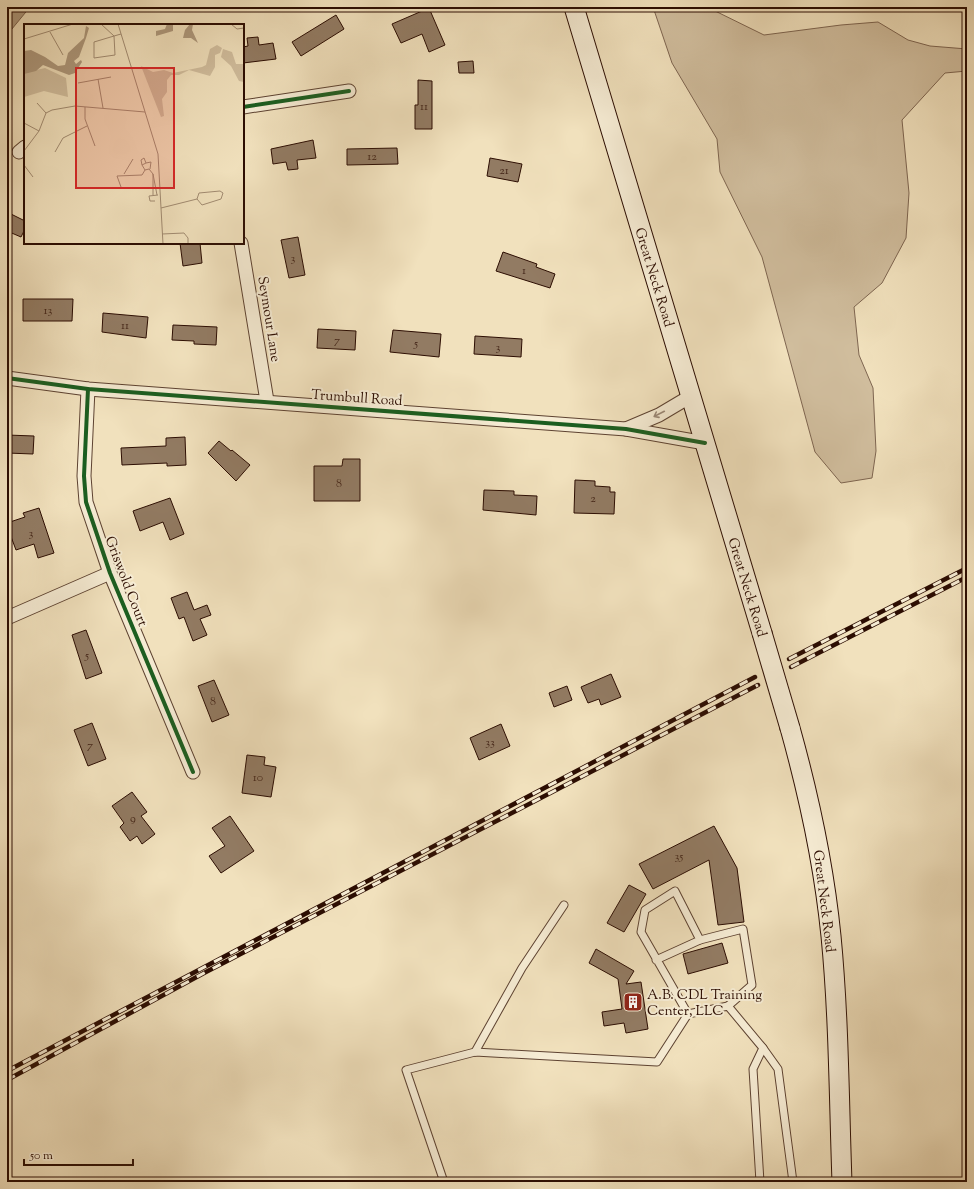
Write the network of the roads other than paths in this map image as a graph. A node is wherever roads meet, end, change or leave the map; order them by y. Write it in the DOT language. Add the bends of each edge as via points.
graph roads {
  1 [pos="574,7"];
  2 [pos="349,91"];
  3 [pos="244,107"];
  4 [pos="241,244"];
  5 [pos="7,378"];
  6 [pos="88,389"];
  7 [pos="691,396"];
  8 [pos="267,401"];
  9 [pos="626,429"];
  10 [pos="705,444"];
  11 [pos="110,573"];
  12 [pos="7,618"];
  13 [pos="193,772"];
  14 [pos="564,904"];
  15 [pos="700,940"];
  16 [pos="656,960"];
  17 [pos="728,1006"];
  18 [pos="688,1014"];
  19 [pos="763,1048"];
  20 [pos="475,1052"];
  21 [pos="444,1182"];
  22 [pos="760,1182"];
  23 [pos="793,1182"];
  24 [pos="842,1182"];
  1 -- 7 [label="main road, Great Neck Road"];
  2 -- 3 [label="street"];
  4 -- 8 [label="street, Seymour Lane"];
  5 -- 6 [label="street, Trumbull Road"];
  6 -- 8 [label="street, Trumbull Road"];
  6 -- 11 [label="street, Griswold Court" via="84,476 86,502"];
  7 -- 9 [label="street, Trumbull Road, one-way" via="659,415"];
  7 -- 10 [label="main road, Great Neck Road"];
  8 -- 9 [label="street, Trumbull Road"];
  9 -- 10 [label="street, Trumbull Road"];
  10 -- 24 [label="main road, Great Neck Road, bridge" via="802,770 820,854 831,936 835,995"];
  11 -- 12 [label="street"];
  11 -- 13 [label="street, Griswold Court"];
  14 -- 20 [label="lane" via="522,968"];
  15 -- 16 [label="lane"];
  15 -- 16 [label="lane" via="675,891 644,910 641,932"];
  15 -- 17 [label="lane" via="743,929 752,985"];
  16 -- 18 [label="lane"];
  17 -- 18 [label="lane"];
  17 -- 19 [label="lane"];
  18 -- 20 [label="lane" via="657,1062"];
  19 -- 22 [label="lane" via="753,1069"];
  19 -- 23 [label="lane" via="778,1068"];
  20 -- 21 [label="lane" via="406,1070"];
}
